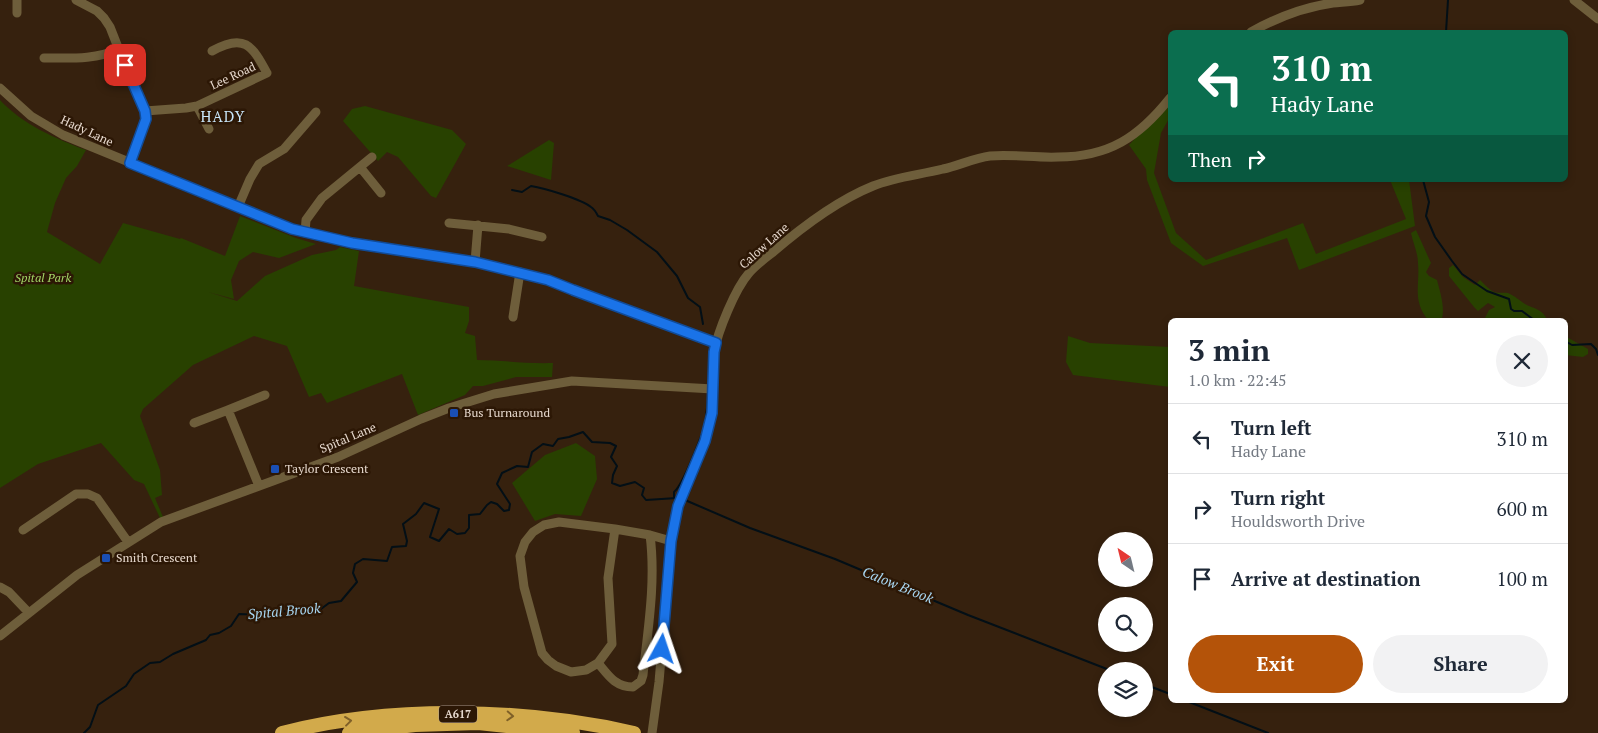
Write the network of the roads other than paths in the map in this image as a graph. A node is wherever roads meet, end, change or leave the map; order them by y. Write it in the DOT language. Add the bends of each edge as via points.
graph roads {
  1 [pos="18,0"];
  2 [pos="76,0"];
  3 [pos="1574,0"];
  4 [pos="1355,1"];
  5 [pos="1334,2"];
  6 [pos="17,13"];
  7 [pos="1598,19"];
  8 [pos="1255,30"];
  9 [pos="118,49"];
  10 [pos="212,52"];
  11 [pos="44,58"];
  12 [pos="0,88"];
  13 [pos="1168,100"];
  14 [pos="197,106"];
  15 [pos="145,111"];
  16 [pos="316,112"];
  17 [pos="209,129"];
  18 [pos="372,157"];
  19 [pos="130,163"];
  20 [pos="360,167"];
  21 [pos="381,194"];
  22 [pos="238,207"];
  23 [pos="449,223"];
  24 [pos="478,225"];
  25 [pos="305,233"];
  26 [pos="542,237"];
  27 [pos="475,262"];
  28 [pos="520,272"];
  29 [pos="513,317"];
  30 [pos="716,343"];
  31 [pos="713,389"];
  32 [pos="265,395"];
  33 [pos="228,410"];
  34 [pos="194,423"];
  35 [pos="259,486"];
  36 [pos="615,529"];
  37 [pos="23,530"];
  38 [pos="650,535"];
  39 [pos="671,541"];
  40 [pos="128,542"];
  41 [pos="0,587"];
  42 [pos="29,613"];
  43 [pos="0,636"];
  44 [pos="598,663"];
  45 [pos="652,730"];
  46 [pos="282,733"];
  47 [pos="349,733"];
  48 [pos="574,733"];
  49 [pos="634,733"];
  1 -- 6 [label="street"];
  2 -- 9 [label="street" via="98,11 110,27"];
  3 -- 7 [label="street"];
  4 -- 5 [label="street"];
  5 -- 8 [label="street" via="1281,17"];
  9 -- 11 [label="street" via="106,55"];
  9 -- 15 [label="street"];
  10 -- 14 [label="street, Lee Road" via="224,45 252,47 267,73"];
  12 -- 19 [label="street, Hady Lane" via="31,116 63,135"];
  13 -- 30 [label="street, Calow Lane" via="1142,130 1098,153 1056,157 988,156 893,180 855,195 806,226 749,273"];
  14 -- 15 [label="street, Lee Road"];
  14 -- 17 [label="street"];
  15 -- 19 [label="street" via="146,119"];
  16 -- 22 [label="street" via="284,149 259,164"];
  18 -- 20 [label="street"];
  19 -- 22 [label="street, Hady Lane"];
  20 -- 21 [label="street"];
  20 -- 25 [label="street" via="322,198 306,220"];
  22 -- 25 [label="street, Hady Lane"];
  23 -- 24 [label="street"];
  24 -- 26 [label="street"];
  24 -- 27 [label="street"];
  25 -- 27 [label="street, Hady Lane"];
  27 -- 28 [label="street, Hady Lane"];
  28 -- 29 [label="street"];
  28 -- 30 [label="street, Hady Lane"];
  30 -- 31 [label="street, Calow Lane"];
  31 -- 35 [label="street, Spital Lane" via="572,381 494,394 421,419 338,457"];
  31 -- 39 [label="street, Calow Lane" via="712,413 705,441 678,506"];
  32 -- 33 [label="street"];
  33 -- 34 [label="street"];
  33 -- 35 [label="street"];
  35 -- 40 [label="street, Spital Lane" via="165,521"];
  36 -- 38 [label="street"];
  36 -- 44 [label="street" via="608,578 612,644"];
  36 -- 44 [label="street" via="559,522 544,525 525,542 520,556 524,587 542,653 556,666 571,672 586,670"];
  37 -- 40 [label="street" via="76,494 88,494 97,498"];
  38 -- 39 [label="street"];
  38 -- 44 [label="street" via="653,560 641,681 633,687 620,686"];
  39 -- 45 [label="street, Calow Lane"];
  40 -- 42 [label="street, Spital Lane" via="76,574"];
  41 -- 42 [label="street"];
  42 -- 43 [label="street, Spital Lane"];
  46 -- 49 [label="highway, A617, one-way" via="365,719 437,714 537,717"];
  47 -- 48 [label="highway, A617" via="415,724 478,724"];
}
